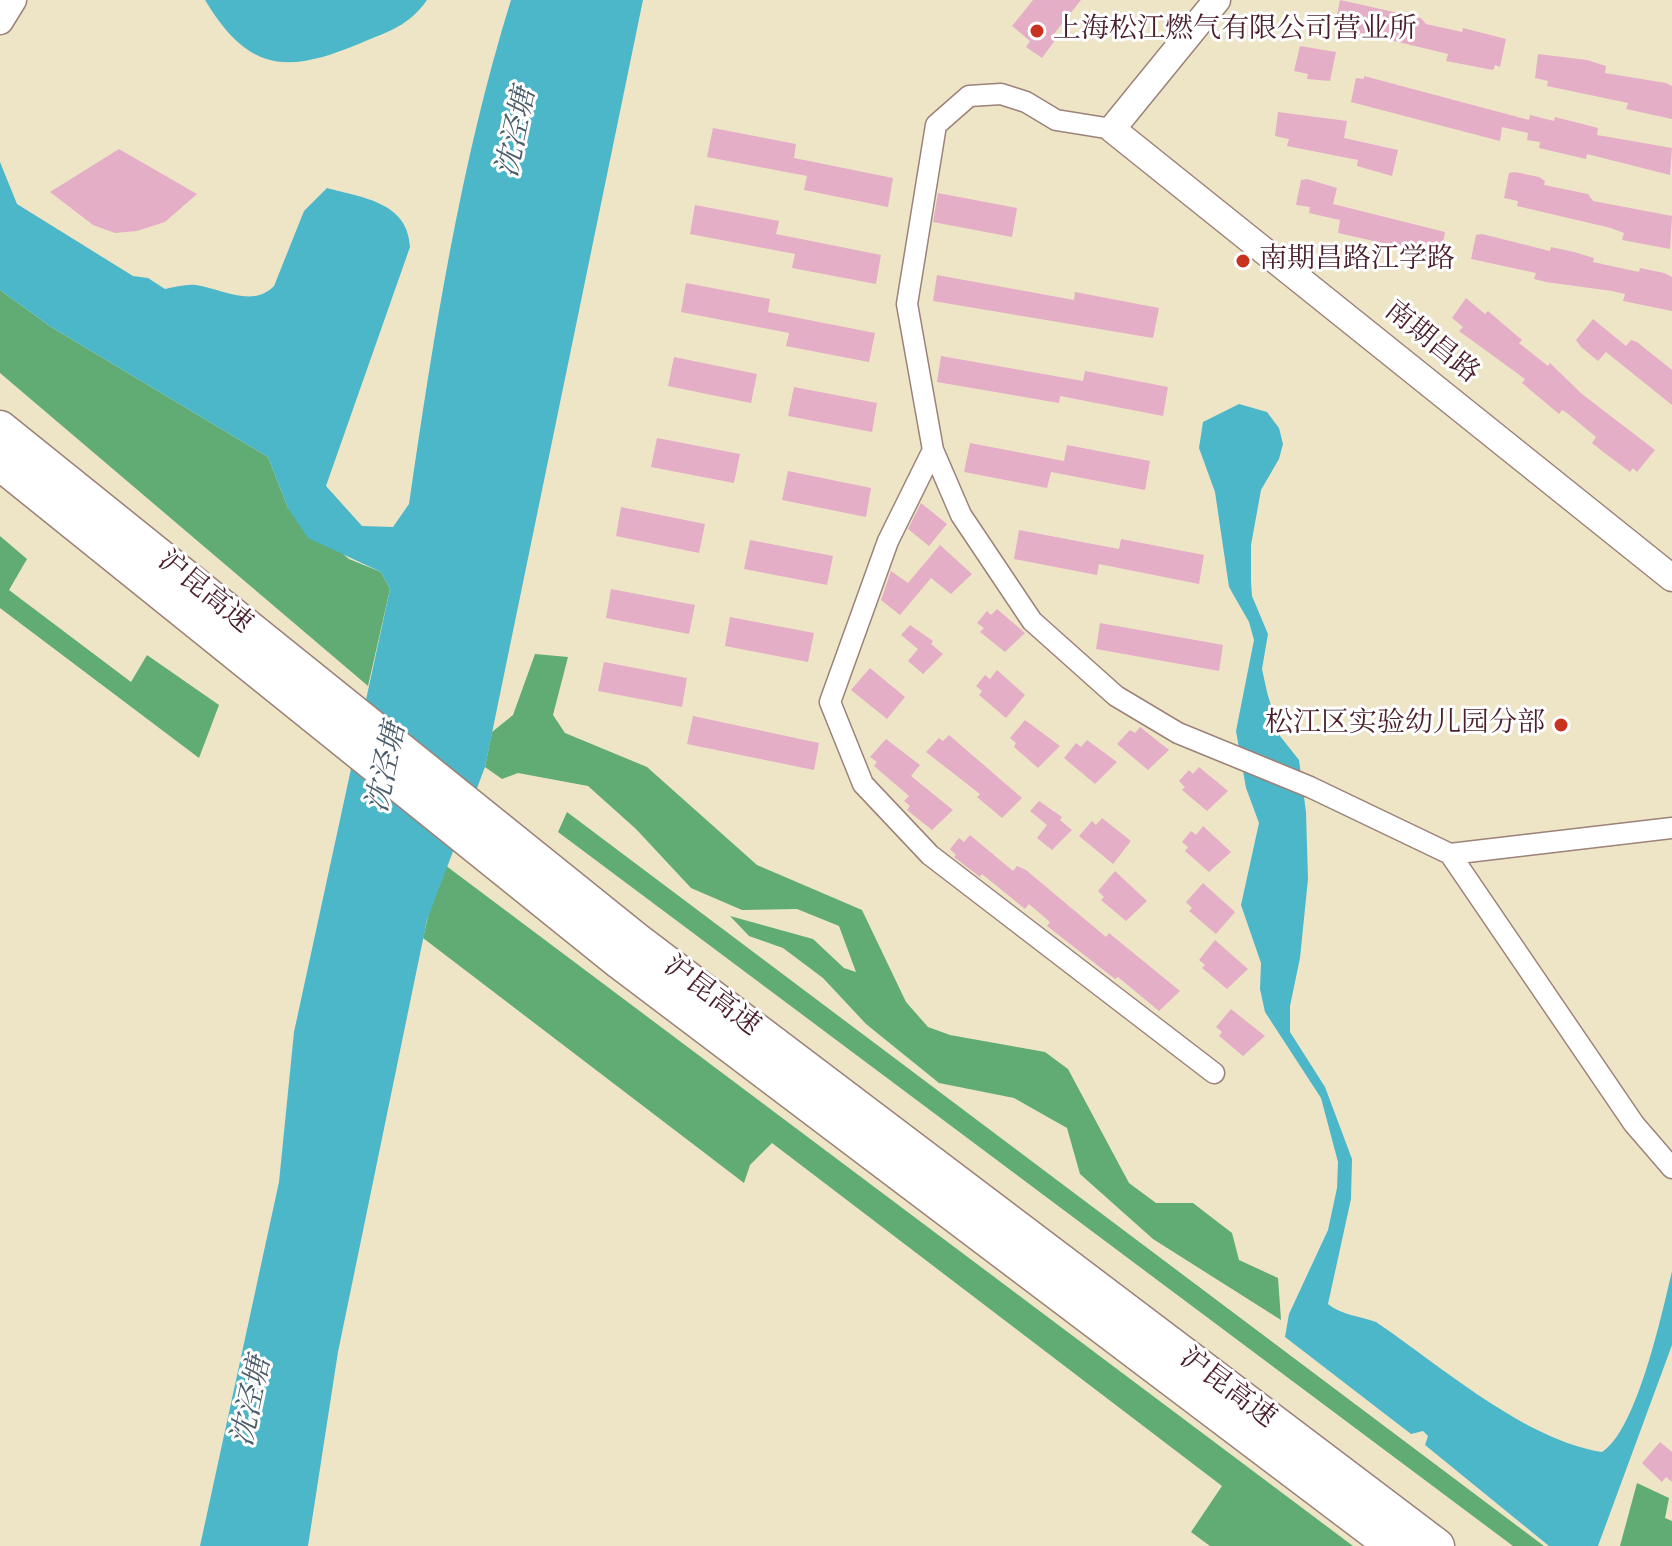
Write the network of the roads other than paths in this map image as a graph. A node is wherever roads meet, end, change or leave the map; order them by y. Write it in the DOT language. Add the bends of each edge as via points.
graph roads {
  1 [pos="13,0"];
  2 [pos="1217,0"];
  3 [pos="0,21"];
  4 [pos="1112,129"];
  5 [pos="0,428"];
  6 [pos="933,450"];
  7 [pos="0,463"];
  8 [pos="1672,578"];
  9 [pos="1672,828"];
  10 [pos="1450,854"];
  11 [pos="532,874"];
  12 [pos="1214,1073"];
  13 [pos="1672,1168"];
  14 [pos="1393,1546"];
  15 [pos="1437,1546"];
  1 -- 3 [label="main road"];
  2 -- 4 [label="main road"];
  4 -- 6 [label="street" via="1056,120 1001,94 969,96 936,125 907,304"];
  4 -- 8 [label="main road, 南期昌路"];
  5 -- 11 [label="highway, 沪昆高速"];
  6 -- 10 [label="street" via="961,515 1032,621 1116,696 1178,733 1310,787"];
  6 -- 12 [label="street" via="888,541 830,702 863,784 930,855"];
  7 -- 11 [label="highway, 沪昆高速"];
  9 -- 10 [label="street"];
  10 -- 13 [label="street" via="1634,1124"];
  11 -- 14 [label="highway, 沪昆高速" via="620,962"];
  11 -- 15 [label="highway, 沪昆高速" via="698,987"];
}
